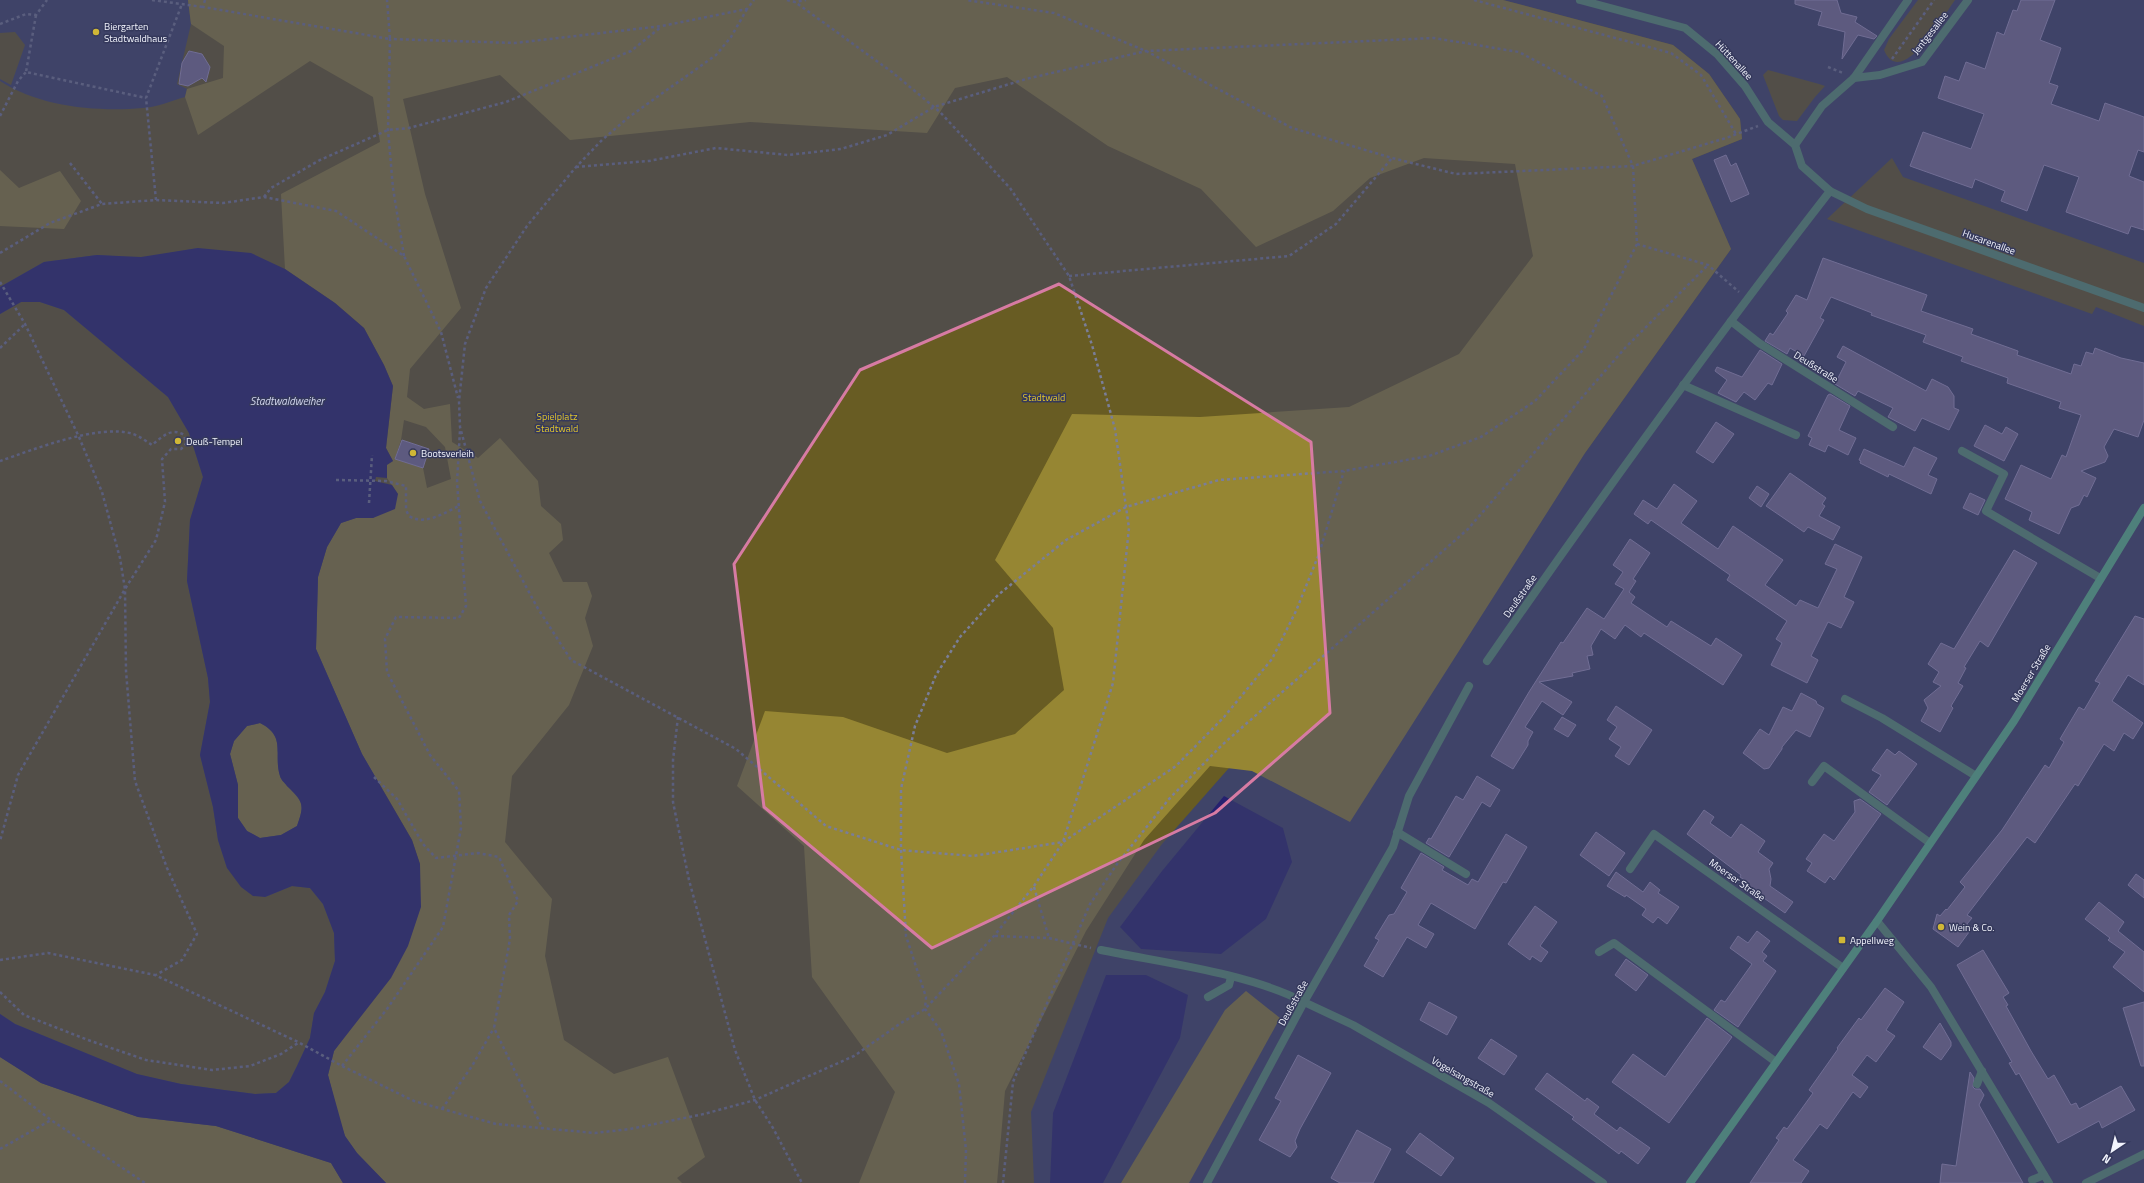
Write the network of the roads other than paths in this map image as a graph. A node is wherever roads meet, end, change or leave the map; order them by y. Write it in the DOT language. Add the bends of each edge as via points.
graph roads {
  1 [pos="1580,0"];
  2 [pos="1908,0"];
  3 [pos="1968,0"];
  4 [pos="1854,78"];
  5 [pos="1795,145"];
  6 [pos="1830,191"];
  7 [pos="2144,308"];
  8 [pos="1731,320"];
  9 [pos="1683,385"];
  10 [pos="1893,427"];
  11 [pos="1796,435"];
  12 [pos="1962,451"];
  13 [pos="2144,508"];
  14 [pos="2100,578"];
  15 [pos="1487,661"];
  16 [pos="1470,686"];
  17 [pos="1845,699"];
  18 [pos="1976,776"];
  19 [pos="1812,782"];
  20 [pos="1397,832"];
  21 [pos="1930,843"];
  22 [pos="1630,869"];
  23 [pos="1466,874"];
  24 [pos="1877,921"];
  25 [pos="1101,950"];
  26 [pos="1599,952"];
  27 [pos="1843,968"];
  28 [pos="1231,977"];
  29 [pos="1208,997"];
  30 [pos="1304,1002"];
  31 [pos="1776,1062"];
  32 [pos="1982,1071"];
  33 [pos="1977,1084"];
  34 [pos="2144,1154"];
  35 [pos="2044,1175"];
  36 [pos="2032,1180"];
  37 [pos="1207,1183"];
  38 [pos="1603,1183"];
  39 [pos="1690,1183"];
  40 [pos="2049,1183"];
  41 [pos="2086,1183"];
  1 -- 5 [label="street, Hüttenallee" via="1685,28 1691,32 1718,55 1745,86 1768,122"];
  2 -- 4 [label="street"];
  3 -- 4 [label="street, Jentgesallee" via="1922,62 1880,75"];
  4 -- 5 [label="street" via="1822,106"];
  5 -- 6 [label="street" via="1802,166"];
  6 -- 7 [label="street, Husarenallee" via="1867,210"];
  6 -- 8 [label="street, Deußstraße"];
  8 -- 9 [label="street, Deußstraße"];
  8 -- 10 [label="street, Deußstraße" via="1759,343"];
  9 -- 11 [label="street"];
  9 -- 15 [label="street, Deußstraße" via="1573,536"];
  12 -- 14 [label="street" via="2004,474 1986,511"];
  13 -- 14 [label="main road, Moerser Straße"];
  14 -- 18 [label="main road, Moerser Straße" via="2014,721"];
  16 -- 20 [label="street, Deußstraße" via="1409,796"];
  17 -- 18 [label="street" via="1882,718"];
  18 -- 21 [label="main road, Moerser Straße"];
  19 -- 21 [label="street" via="1824,766"];
  20 -- 23 [label="street"];
  20 -- 30 [label="street, Deußstraße" via="1392,847"];
  21 -- 24 [label="main road, Moerser Straße"];
  22 -- 27 [label="street, Moerser Straße" via="1654,834"];
  24 -- 27 [label="main road, Moerser Straße"];
  24 -- 32 [label="street" via="1931,987"];
  25 -- 28 [label="street, Vogelsangstraße"];
  26 -- 31 [label="street" via="1614,943"];
  27 -- 31 [label="main road, Moerser Straße"];
  28 -- 29 [label="street" via="1229,985"];
  28 -- 30 [label="street, Vogelsangstraße" via="1293,996"];
  30 -- 37 [label="street, Deußstraße"];
  30 -- 38 [label="street, Vogelsangstraße" via="1353,1025 1489,1103"];
  31 -- 39 [label="main road, Moerser Straße"];
  32 -- 33 [label="street"];
  32 -- 35 [label="street"];
  34 -- 41 [label="street"];
  35 -- 36 [label="street"];
  35 -- 40 [label="street"];
}
